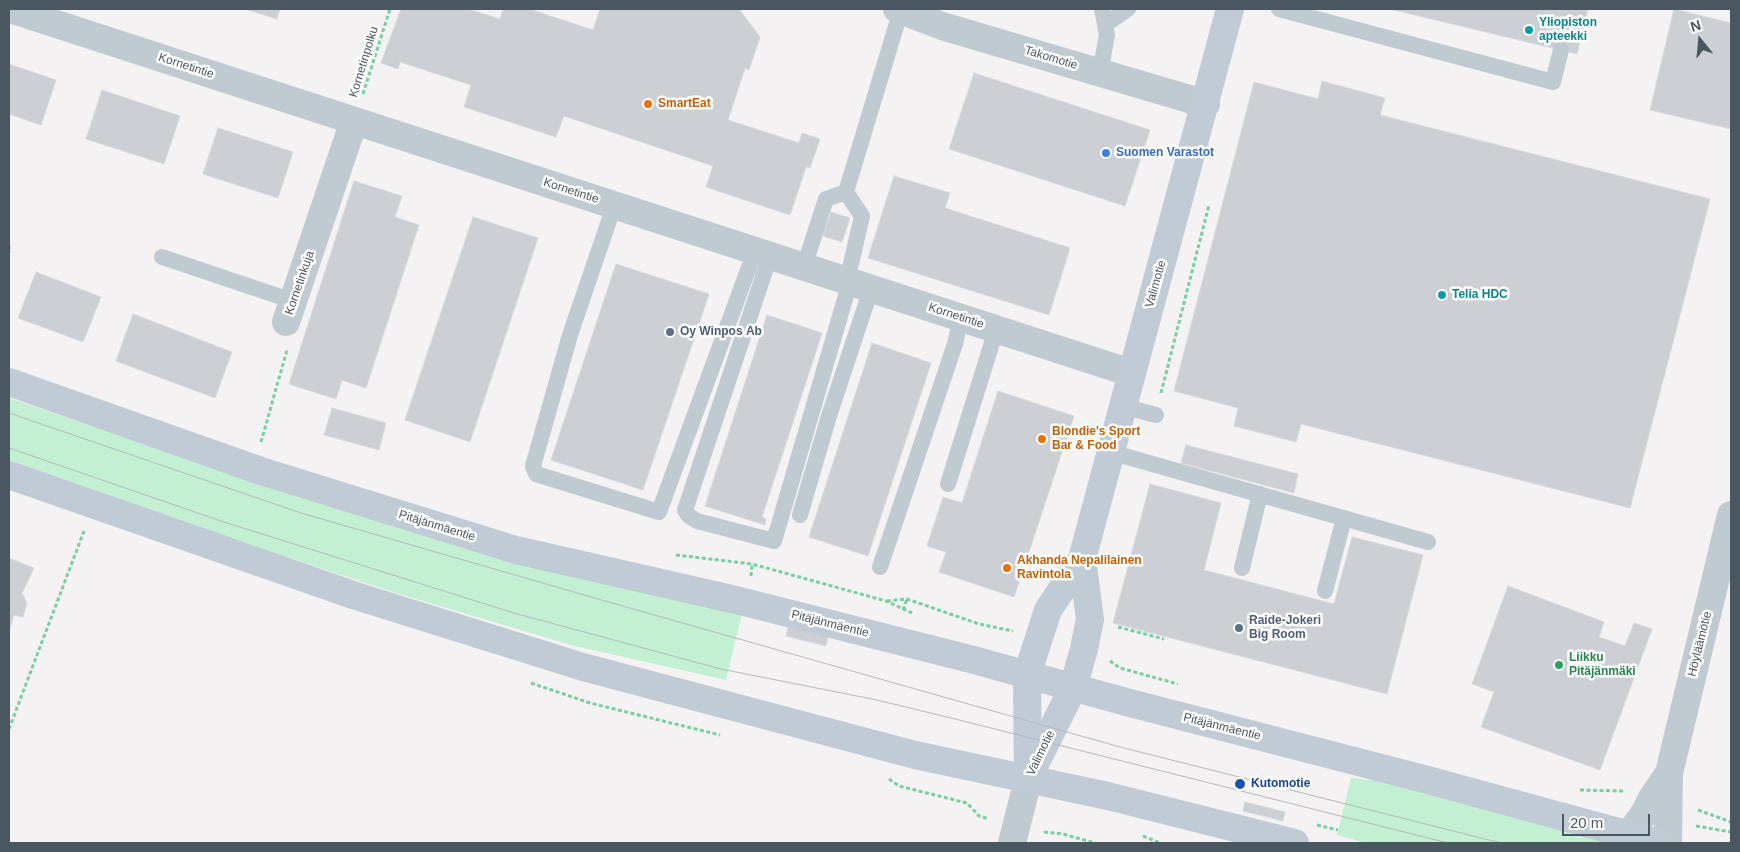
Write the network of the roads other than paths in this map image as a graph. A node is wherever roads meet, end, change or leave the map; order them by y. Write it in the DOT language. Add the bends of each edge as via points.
graph roads {
  1 [pos="10,9"];
  2 [pos="1128,9"];
  3 [pos="1230,9"];
  4 [pos="1279,9"];
  5 [pos="911,11"];
  6 [pos="1104,16"];
  7 [pos="1561,50"];
  8 [pos="1100,73"];
  9 [pos="1206,104"];
  10 [pos="354,120"];
  11 [pos="846,192"];
  12 [pos="614,206"];
  13 [pos="763,253"];
  14 [pos="162,257"];
  15 [pos="804,267"];
  16 [pos="856,284"];
  17 [pos="290,312"];
  18 [pos="961,318"];
  19 [pos="996,330"];
  20 [pos="1131,373"];
  21 [pos="9,382"];
  22 [pos="1122,406"];
  23 [pos="1156,415"];
  24 [pos="1110,452"];
  25 [pos="9,475"];
  26 [pos="948,484"];
  27 [pos="1260,494"];
  28 [pos="1731,515"];
  29 [pos="800,516"];
  30 [pos="1344,518"];
  31 [pos="1428,542"];
  32 [pos="1082,559"];
  33 [pos="880,567"];
  34 [pos="1242,568"];
  35 [pos="1325,591"];
  36 [pos="1027,675"];
  37 [pos="1073,688"];
  38 [pos="1669,773"];
  39 [pos="1028,780"];
  40 [pos="1628,835"];
  41 [pos="1012,843"];
  42 [pos="1295,843"];
  43 [pos="1658,843"];
  44 [pos="1668,843"];
  1 -- 10 [label="street, Kornetintie"];
  2 -- 6 [label="lane"];
  3 -- 9 [label="main road, Valimotie"];
  4 -- 7 [label="lane" via="1553,82"];
  5 -- 8 [label="street, Takomotie"];
  5 -- 11 [label="lane"];
  6 -- 8 [label="lane" via="1107,35"];
  8 -- 9 [label="street, Takomotie"];
  9 -- 20 [label="main road, Valimotie"];
  10 -- 12 [label="street, Kornetintie"];
  10 -- 17 [label="street, Kornetinkuja"];
  11 -- 15 [label="lane" via="826,199"];
  11 -- 16 [label="lane" via="862,216"];
  12 -- 13 [label="street, Kornetintie"];
  12 -- 13 [label="lane" via="570,336 533,466 536,474 659,512"];
  13 -- 15 [label="street, Kornetintie"];
  13 -- 16 [label="lane" via="685,510 697,522 774,540"];
  14 -- 17 [label="lane"];
  15 -- 16 [label="street, Kornetintie"];
  16 -- 18 [label="street, Kornetintie"];
  16 -- 29 [label="lane" via="829,416"];
  18 -- 19 [label="street, Kornetintie"];
  18 -- 33 [label="lane"];
  19 -- 20 [label="street, Kornetintie"];
  19 -- 26 [label="lane"];
  20 -- 22 [label="main road, Valimotie"];
  21 -- 36 [label="main road, Pitäjänmäentie" via="261,471 516,550 736,600"];
  22 -- 23 [label="lane"];
  22 -- 24 [label="main road, Valimotie"];
  24 -- 27 [label="lane"];
  24 -- 32 [label="main road, Valimotie"];
  25 -- 39 [label="main road" via="356,596 584,667 915,755"];
  27 -- 30 [label="lane"];
  27 -- 34 [label="lane"];
  28 -- 38 [label="street, Höyläämötie"];
  30 -- 31 [label="lane"];
  30 -- 35 [label="lane"];
  32 -- 36 [label="main road, Valimotie" via="1048,610"];
  32 -- 37 [label="main road, Valimotie" via="1090,620"];
  36 -- 37 [label="main road, Pitäjänmäentie"];
  36 -- 39 [label="main road, Valimotie"];
  37 -- 39 [label="main road, Valimotie"];
  37 -- 40 [label="main road, Pitäjänmäentie"];
  38 -- 40 [label="street, Höyläämötie"];
  38 -- 44 [label="street, Höyläämötie"];
  39 -- 41 [label="street"];
  39 -- 42 [label="main road" via="1108,796"];
  40 -- 43 [label="main road, Pitäjänmäentie"];
}
